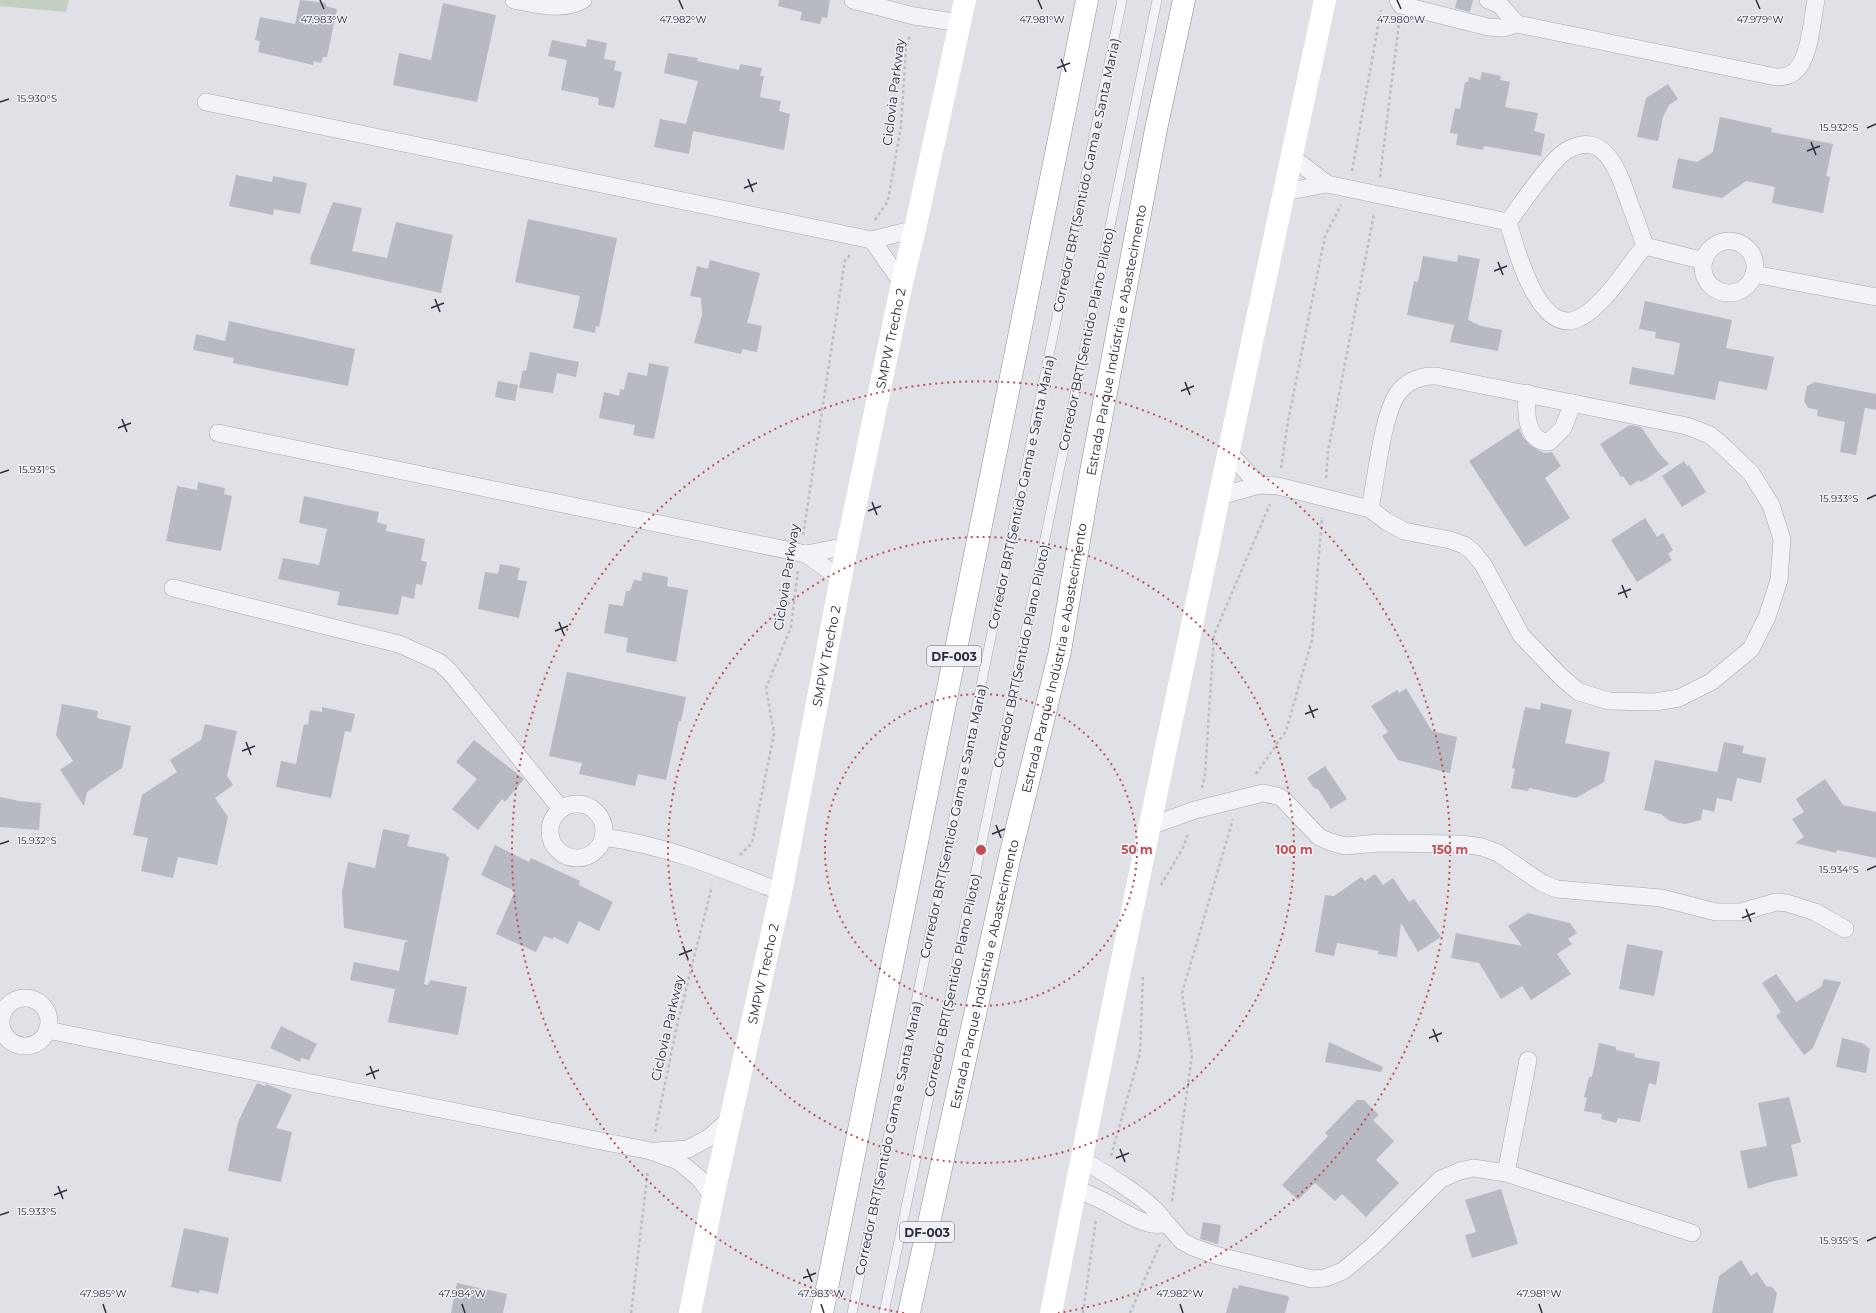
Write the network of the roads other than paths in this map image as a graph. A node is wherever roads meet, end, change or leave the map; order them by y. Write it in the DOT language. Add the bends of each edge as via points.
graph roads {
  1 [pos="514,0"];
  2 [pos="583,0"];
  3 [pos="853,0"];
  4 [pos="965,0"];
  5 [pos="1087,0"];
  6 [pos="1122,0"];
  7 [pos="1157,0"];
  8 [pos="1184,0"];
  9 [pos="1325,0"];
  10 [pos="1488,0"];
  11 [pos="1816,0"];
  12 [pos="1399,3"];
  13 [pos="960,23"];
  14 [pos="1517,24"];
  15 [pos="206,102"];
  16 [pos="1292,157"];
  17 [pos="1327,184"];
  18 [pos="1284,192"];
  19 [pos="1508,222"];
  20 [pos="916,229"];
  21 [pos="867,239"];
  22 [pos="1645,246"];
  23 [pos="1704,261"];
  24 [pos="1754,274"];
  25 [pos="902,283"];
  26 [pos="1876,297"];
  27 [pos="1527,393"];
  28 [pos="1573,403"];
  29 [pos="218,433"];
  30 [pos="1229,453"];
  31 [pos="1259,485"];
  32 [pos="1220,496"];
  33 [pos="1370,509"];
  34 [pos="847,546"];
  35 [pos="803,554"];
  36 [pos="841,579"];
  37 [pos="173,588"];
  38 [pos="561,809"];
  39 [pos="1150,826"];
  40 [pos="603,837"];
  41 [pos="781,892"];
  42 [pos="1845,929"];
  43 [pos="47,1030"];
  44 [pos="1528,1060"];
  45 [pos="730,1119"];
  46 [pos="651,1151"];
  47 [pos="1081,1160"];
  48 [pos="1506,1173"];
  49 [pos="1076,1189"];
  50 [pos="713,1196"];
  51 [pos="1167,1224"];
  52 [pos="1692,1233"];
  53 [pos="690,1313"];
  54 [pos="822,1313"];
  55 [pos="852,1313"];
  56 [pos="884,1313"];
  57 [pos="909,1313"];
  58 [pos="1051,1313"];
  1 -- 2 [label="street" via="565,7"];
  3 -- 13 [label="street" via="914,16"];
  4 -- 13 [label="main road, SMPW Trecho 2"];
  5 -- 54 [label="main road, DF-003"];
  6 -- 55 [label="lane, Corredor BRT(Sentido Gama e Santa Maria)"];
  7 -- 56 [label="lane, Corredor BRT(Sentido Plano Piloto)"];
  8 -- 57 [label="main road, Estrada Parque Indústria e Abastecimento / DF-003" via="1156,129 1091,469 1060,651 1010,856"];
  9 -- 16 [label="main road"];
  10 -- 14 [label="street" via="1499,4"];
  11 -- 14 [label="street" via="1802,64 1794,73 1783,77"];
  12 -- 14 [label="street" via="1488,27 1504,28"];
  13 -- 20 [label="main road, SMPW Trecho 2"];
  15 -- 21 [label="street"];
  16 -- 17 [label="street"];
  16 -- 18 [label="main road"];
  17 -- 18 [label="street"];
  17 -- 19 [label="street"];
  18 -- 30 [label="main road"];
  19 -- 22 [label="street" via="1516,250 1537,297 1547,312 1568,321 1584,315 1599,303"];
  19 -- 22 [label="street" via="1550,167 1566,151 1581,145 1594,145 1609,156 1619,172"];
  20 -- 21 [label="street"];
  20 -- 25 [label="main road, SMPW Trecho 2"];
  21 -- 25 [label="street"];
  22 -- 23 [label="street"];
  23 -- 24 [label="street" via="1706,279 1719,291 1736,292 1751,282"];
  23 -- 24 [label="street" via="1714,247 1722,243 1740,244 1748,249 1752,256"];
  24 -- 26 [label="street"];
  25 -- 34 [label="main road, SMPW Trecho 2"];
  27 -- 28 [label="street"];
  27 -- 28 [label="street" via="1526,412 1529,428 1543,442 1549,442 1563,428"];
  27 -- 33 [label="street" via="1427,375 1406,385 1398,392 1384,432"];
  28 -- 33 [label="street" via="1687,426 1710,435 1751,473 1771,504 1782,539 1779,580 1767,617 1751,649 1711,682 1679,698 1655,702 1609,701 1579,692 1521,636 1484,566 1473,552 1464,545 1450,540 1404,531"];
  29 -- 35 [label="street"];
  30 -- 31 [label="street"];
  30 -- 32 [label="main road"];
  31 -- 32 [label="street"];
  31 -- 33 [label="street" via="1278,486"];
  32 -- 39 [label="main road"];
  34 -- 35 [label="street"];
  34 -- 36 [label="main road, SMPW Trecho 2"];
  35 -- 36 [label="street"];
  36 -- 41 [label="main road, SMPW Trecho 2"];
  37 -- 38 [label="street" via="399,644 439,662 450,672"];
  38 -- 40 [label="street" via="570,804 579,804 592,809 601,819"];
  38 -- 40 [label="street" via="550,824 550,833 552,842 565,855 574,858 584,856 596,849"];
  39 -- 42 [label="street" via="1195,810 1263,793 1283,800 1319,837 1345,846 1438,843 1482,847 1498,853 1542,883 1558,889 1661,898 1716,912 1741,912 1776,902 1788,903 1815,912"];
  39 -- 47 [label="main road"];
  40 -- 41 [label="street" via="652,846"];
  41 -- 45 [label="main road, SMPW Trecho 2"];
  43 -- 46 [label="street"];
  44 -- 48 [label="street"];
  45 -- 46 [label="street" via="710,1137 688,1149"];
  45 -- 50 [label="main road, SMPW Trecho 2"];
  46 -- 50 [label="street" via="678,1161 698,1178"];
  47 -- 49 [label="main road"];
  47 -- 51 [label="street" via="1107,1173 1158,1212"];
  48 -- 51 [label="street" via="1472,1168 1441,1179 1356,1262 1343,1272 1325,1278 1312,1279 1215,1255 1182,1241"];
  48 -- 52 [label="street"];
  49 -- 51 [label="street" via="1144,1222"];
  49 -- 58 [label="main road"];
  50 -- 53 [label="main road, SMPW Trecho 2"];
}
